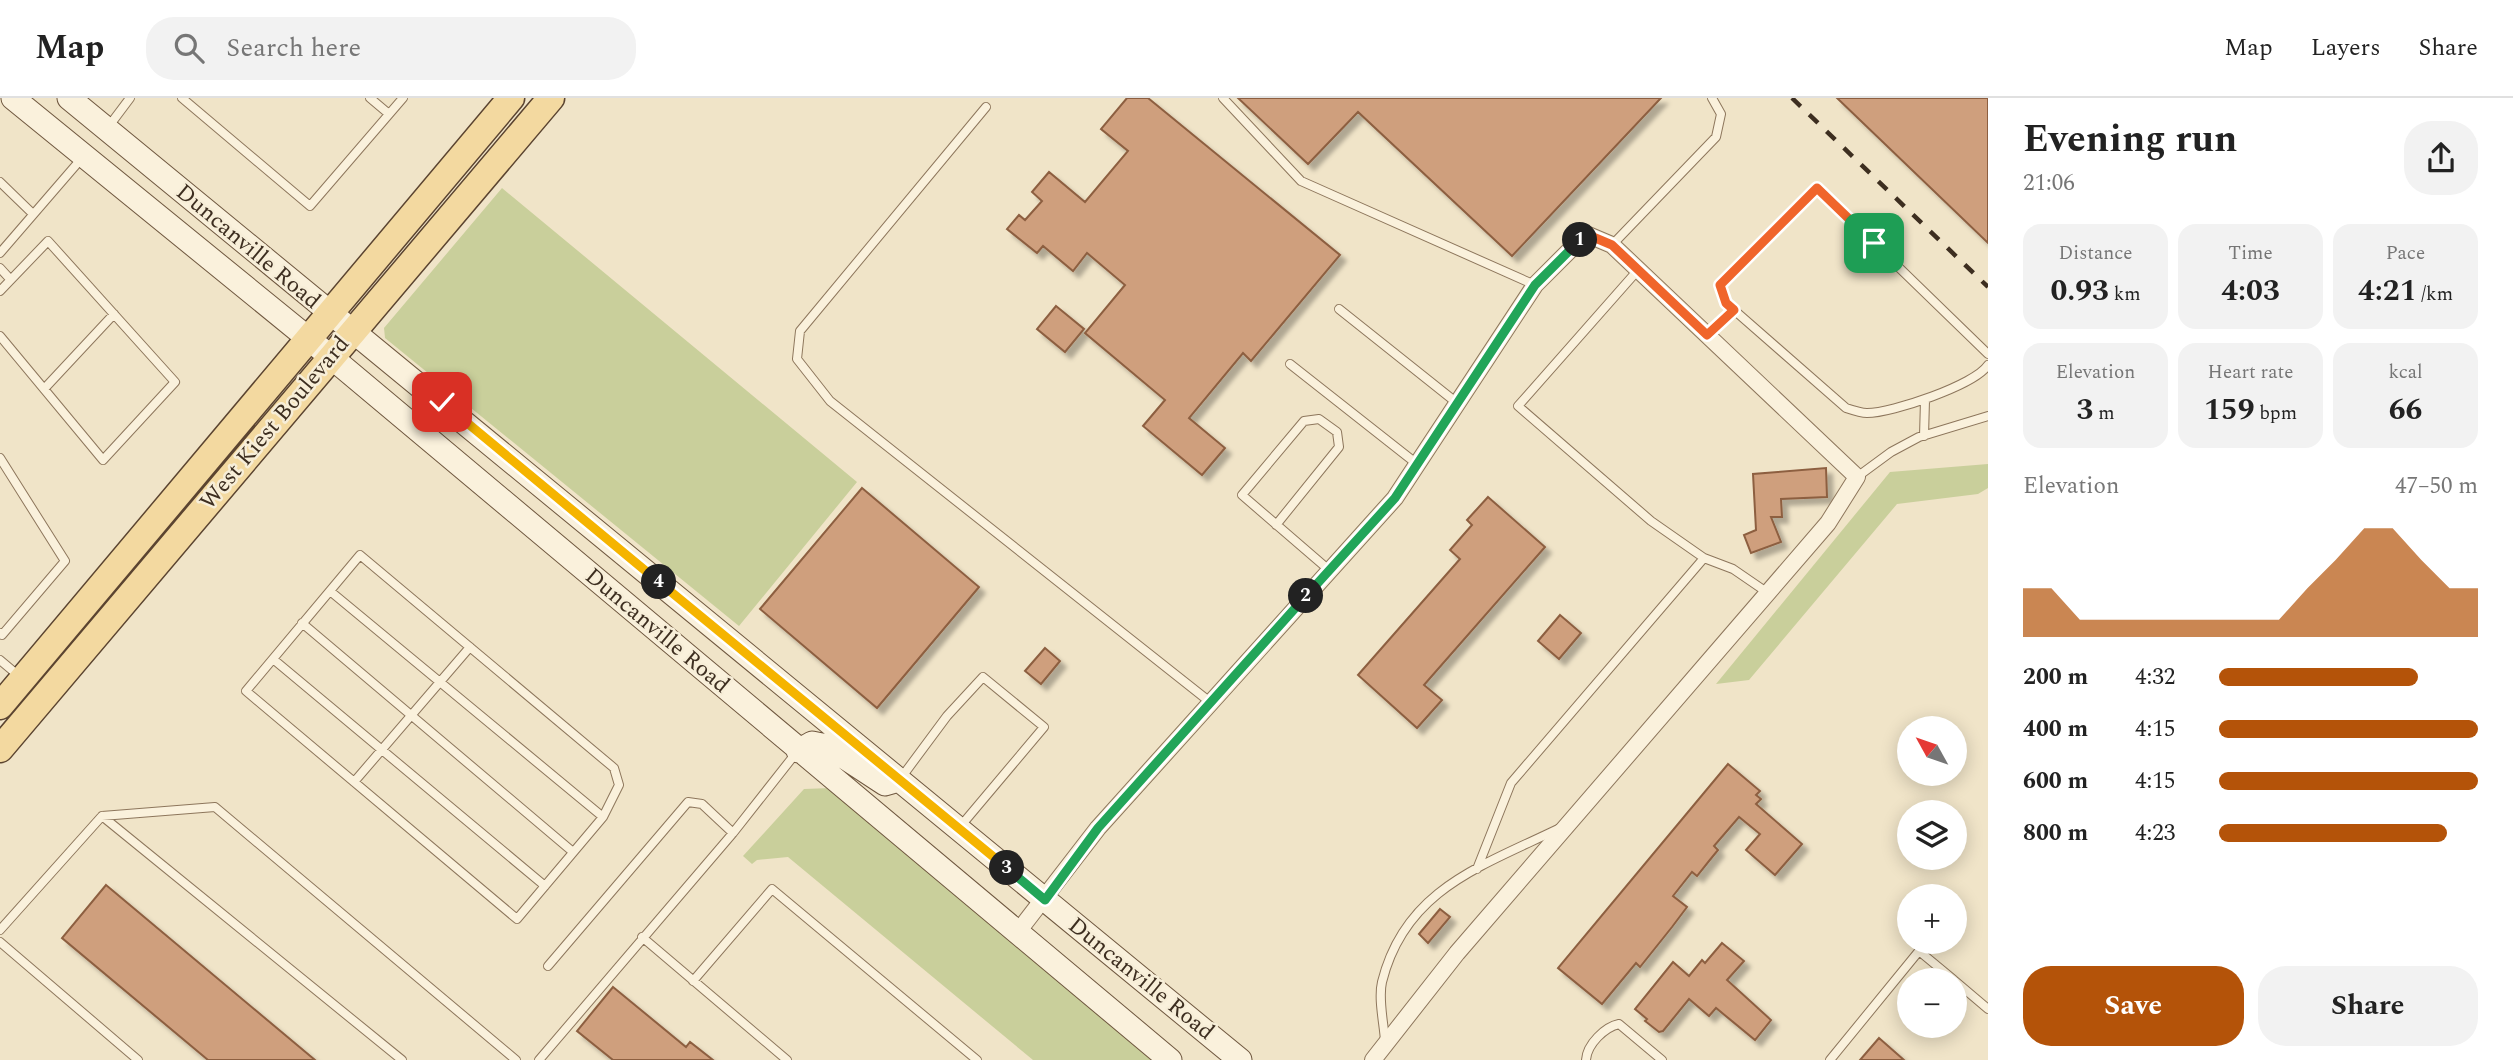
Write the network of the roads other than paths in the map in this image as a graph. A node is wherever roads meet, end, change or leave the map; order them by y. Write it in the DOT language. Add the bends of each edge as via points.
graph roads {
  1 [pos="13,98"];
  2 [pos="69,98"];
  3 [pos="130,98"];
  4 [pos="182,98"];
  5 [pos="370,98"];
  6 [pos="403,98"];
  7 [pos="511,98"];
  8 [pos="1223,98"];
  9 [pos="1712,98"];
  10 [pos="536,103"];
  11 [pos="986,107"];
  12 [pos="390,114"];
  13 [pos="106,129"];
  14 [pos="84,156"];
  15 [pos="0,182"];
  16 [pos="33,214"];
  17 [pos="1612,245"];
  18 [pos="0,253"];
  19 [pos="0,268"];
  20 [pos="1638,270"];
  21 [pos="10,279"];
  22 [pos="1535,285"];
  23 [pos="0,291"];
  24 [pos="1339,309"];
  25 [pos="1734,310"];
  26 [pos="114,314"];
  27 [pos="328,314"];
  28 [pos="351,333"];
  29 [pos="1707,335"];
  30 [pos="0,336"];
  31 [pos="309,339"];
  32 [pos="1988,354"];
  33 [pos="331,357"];
  34 [pos="1290,364"];
  35 [pos="1988,365"];
  36 [pos="44,389"];
  37 [pos="1925,400"];
  38 [pos="1457,403"];
  39 [pos="1988,416"];
  40 [pos="1924,436"];
  41 [pos="0,458"];
  42 [pos="1417,464"];
  43 [pos="1857,477"];
  44 [pos="1276,525"];
  45 [pos="1704,558"];
  46 [pos="1329,570"];
  47 [pos="330,591"];
  48 [pos="1768,593"];
  49 [pos="302,623"];
  50 [pos="0,633"];
  51 [pos="470,647"];
  52 [pos="273,659"];
  53 [pos="0,660"];
  54 [pos="23,680"];
  55 [pos="440,682"];
  56 [pos="1210,702"];
  57 [pos="0,706"];
  58 [pos="411,715"];
  59 [pos="822,716"];
  60 [pos="0,749"];
  61 [pos="382,750"];
  62 [pos="797,751"];
  63 [pos="900,780"];
  64 [pos="355,782"];
  65 [pos="102,816"];
  66 [pos="603,817"];
  67 [pos="1569,823"];
  68 [pos="960,828"];
  69 [pos="733,833"];
  70 [pos="573,852"];
  71 [pos="1477,869"];
  72 [pos="544,886"];
  73 [pos="1045,900"];
  74 [pos="0,930"];
  75 [pos="1017,933"];
  76 [pos="642,937"];
  77 [pos="0,943"];
  78 [pos="548,966"];
  79 [pos="1905,968"];
  80 [pos="1939,968"];
  81 [pos="1897,978"];
  82 [pos="694,981"];
  83 [pos="1967,992"];
  84 [pos="1988,1009"];
  85 [pos="1385,1044"];
  86 [pos="138,1060"];
  87 [pos="402,1060"];
  88 [pos="516,1060"];
  89 [pos="539,1060"];
  90 [pos="787,1060"];
  91 [pos="977,1060"];
  92 [pos="1170,1060"];
  93 [pos="1240,1060"];
  94 [pos="1373,1060"];
  95 [pos="1586,1060"];
  96 [pos="1662,1060"];
  97 [pos="1830,1060"];
  1 -- 14 [label="main road, Duncanville Road"];
  2 -- 13 [label="main road, Duncanville Road"];
  3 -- 13 [label="lane"];
  4 -- 12 [label="lane" via="310,206"];
  5 -- 12 [label="lane"];
  6 -- 12 [label="lane"];
  7 -- 27 [label="main road, West Kiest Boulevard"];
  8 -- 22 [label="lane" via="1301,181"];
  9 -- 17 [label="lane" via="1721,114 1716,137"];
  10 -- 28 [label="main road, West Kiest Boulevard"];
  11 -- 56 [label="lane" via="800,331 797,359 830,401"];
  13 -- 14 [label="main road"];
  13 -- 27 [label="main road, Duncanville Road"];
  14 -- 16 [label="lane"];
  14 -- 31 [label="main road, Duncanville Road"];
  15 -- 16 [label="lane"];
  16 -- 18 [label="lane"];
  17 -- 20 [label="street"];
  17 -- 22 [label="street" via="1586,234"];
  19 -- 21 [label="lane"];
  20 -- 29 [label="street"];
  20 -- 45 [label="lane" via="1518,406 1651,521"];
  21 -- 23 [label="lane"];
  21 -- 26 [label="lane" via="48,241"];
  22 -- 38 [label="street"];
  24 -- 38 [label="lane"];
  25 -- 29 [label="lane"];
  25 -- 32 [label="lane" via="1726,303 1720,285 1817,188"];
  25 -- 37 [label="lane" via="1846,408 1867,413"];
  26 -- 36 [label="lane"];
  26 -- 36 [label="lane" via="175,382 103,460"];
  27 -- 28 [label="main road, Duncanville Road"];
  27 -- 31 [label="main road, West Kiest Boulevard"];
  28 -- 33 [label="main road, West Kiest Boulevard"];
  28 -- 59 [label="main road, Duncanville Road" via="442,402"];
  29 -- 43 [label="street"];
  30 -- 36 [label="lane"];
  31 -- 33 [label="main road, Duncanville Road"];
  31 -- 54 [label="main road, West Kiest Boulevard"];
  33 -- 60 [label="main road, West Kiest Boulevard"];
  33 -- 62 [label="main road, Duncanville Road"];
  34 -- 42 [label="lane"];
  35 -- 37 [label="lane" via="1981,376"];
  37 -- 40 [label="lane"];
  38 -- 42 [label="street"];
  39 -- 40 [label="lane"];
  40 -- 43 [label="lane" via="1891,452"];
  41 -- 50 [label="lane" via="65,561"];
  42 -- 46 [label="street" via="1395,498"];
  43 -- 48 [label="street" via="1828,523"];
  44 -- 44 [label="lane" via="1242,495 1304,421 1319,419 1337,432 1339,447"];
  44 -- 46 [label="lane"];
  45 -- 48 [label="lane" via="1733,569"];
  45 -- 71 [label="lane" via="1511,783"];
  46 -- 56 [label="street"];
  47 -- 49 [label="lane"];
  47 -- 51 [label="lane" via="360,555"];
  47 -- 55 [label="lane"];
  48 -- 67 [label="street"];
  49 -- 52 [label="lane"];
  49 -- 58 [label="lane"];
  51 -- 55 [label="lane"];
  51 -- 66 [label="lane" via="614,768 619,785"];
  52 -- 61 [label="lane"];
  52 -- 64 [label="lane" via="246,691"];
  53 -- 54 [label="lane"];
  54 -- 57 [label="main road, West Kiest Boulevard"];
  55 -- 58 [label="lane"];
  55 -- 66 [label="lane"];
  56 -- 73 [label="street" via="1098,828"];
  58 -- 61 [label="lane"];
  58 -- 70 [label="lane"];
  59 -- 62 [label="main road"];
  59 -- 63 [label="main road, Duncanville Road"];
  61 -- 64 [label="lane"];
  61 -- 72 [label="lane"];
  62 -- 63 [label="main road" via="812,743 827,746 885,784"];
  62 -- 69 [label="lane"];
  62 -- 75 [label="main road, Duncanville Road"];
  63 -- 68 [label="main road, Duncanville Road"];
  63 -- 68 [label="lane" via="947,716 983,677 1044,727"];
  64 -- 72 [label="lane" via="517,919"];
  65 -- 74 [label="lane"];
  65 -- 87 [label="lane"];
  65 -- 88 [label="lane" via="215,807"];
  66 -- 70 [label="lane"];
  67 -- 71 [label="lane"];
  67 -- 85 [label="street"];
  68 -- 73 [label="main road, Duncanville Road"];
  69 -- 76 [label="lane"];
  69 -- 78 [label="lane" via="702,804 688,802"];
  70 -- 72 [label="lane"];
  71 -- 85 [label="lane" via="1442,888 1402,929 1381,985"];
  73 -- 75 [label="street"];
  73 -- 93 [label="main road, Duncanville Road"];
  75 -- 92 [label="main road, Duncanville Road"];
  76 -- 82 [label="lane"];
  76 -- 89 [label="lane"];
  77 -- 86 [label="lane"];
  79 -- 80 [label="lane" via="1919,951"];
  81 -- 97 [label="lane"];
  82 -- 90 [label="lane"];
  82 -- 91 [label="lane" via="772,889"];
  83 -- 84 [label="lane"];
  85 -- 94 [label="street"];
  95 -- 96 [label="lane" via="1586,1052 1608,1026 1619,1024"];
}
